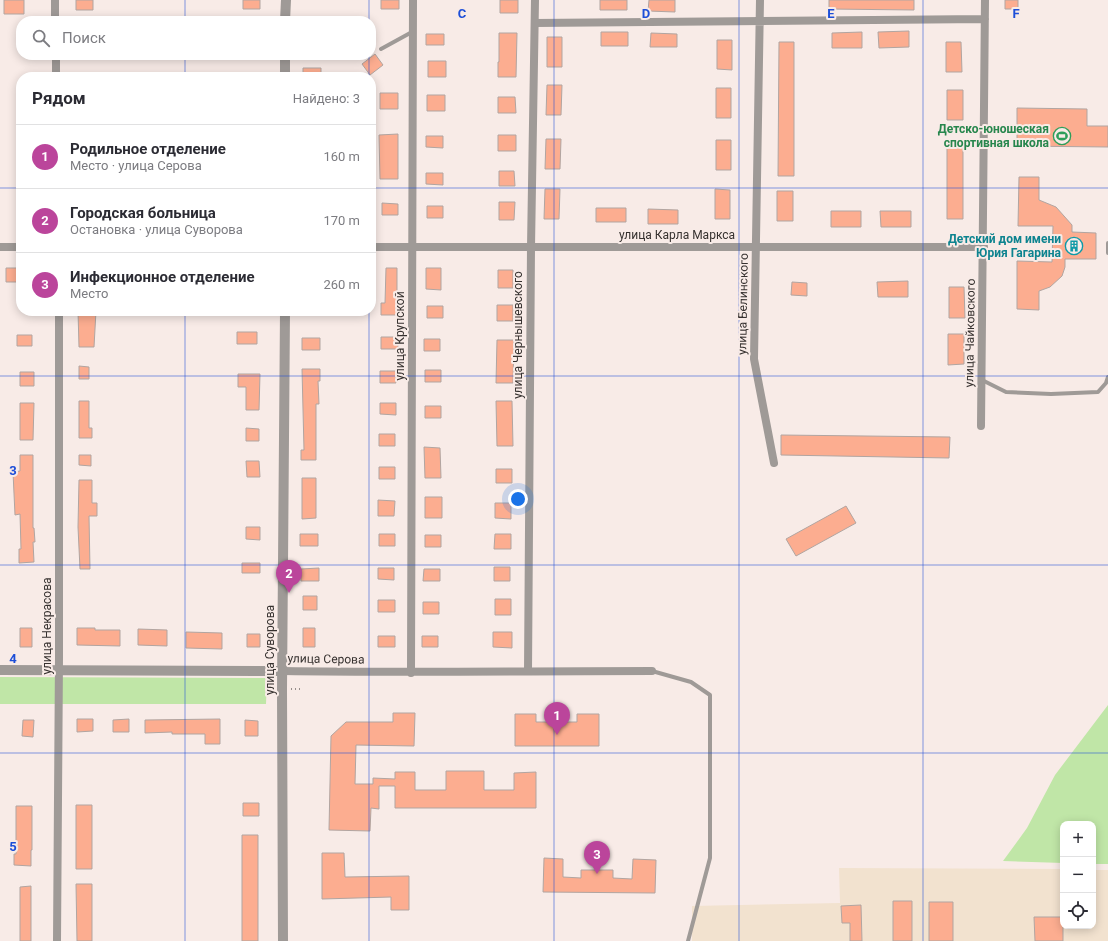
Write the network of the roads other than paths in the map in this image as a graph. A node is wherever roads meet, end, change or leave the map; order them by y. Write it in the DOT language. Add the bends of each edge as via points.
graph roads {
  1 [pos="55,0"];
  2 [pos="286,0"];
  3 [pos="413,0"];
  4 [pos="535,0"];
  5 [pos="760,0"];
  6 [pos="985,0"];
  7 [pos="55,16"];
  8 [pos="285,16"];
  9 [pos="985,19"];
  10 [pos="760,21"];
  11 [pos="535,23"];
  12 [pos="412,32"];
  13 [pos="381,49"];
  14 [pos="56,60"];
  15 [pos="285,60"];
  16 [pos="56,72"];
  17 [pos="285,72"];
  18 [pos="1108,243"];
  19 [pos="0,247"];
  20 [pos="16,247"];
  21 [pos="376,247"];
  22 [pos="413,247"];
  23 [pos="531,247"];
  24 [pos="756,247"];
  25 [pos="984,247"];
  26 [pos="1108,253"];
  27 [pos="59,316"];
  28 [pos="285,316"];
  29 [pos="1108,377"];
  30 [pos="980,380"];
  31 [pos="981,426"];
  32 [pos="774,462"];
  33 [pos="0,670"];
  34 [pos="59,670"];
  35 [pos="528,670"];
  36 [pos="283,671"];
  37 [pos="652,671"];
  38 [pos="411,672"];
  39 [pos="57,941"];
  40 [pos="283,941"];
  41 [pos="688,941"];
  1 -- 7 [label="street"];
  2 -- 8 [label="street"];
  3 -- 12 [label="street, улица Крупской"];
  4 -- 11 [label="street, улица Чернышевского"];
  5 -- 10 [label="street, улица Белинского"];
  6 -- 9 [label="street, улица Чайковского"];
  9 -- 10 [label="street"];
  9 -- 25 [label="street, улица Чайковского"];
  10 -- 11 [label="street"];
  10 -- 24 [label="street, улица Белинского"];
  11 -- 23 [label="street, улица Чернышевского"];
  12 -- 13 [label="lane"];
  12 -- 22 [label="street, улица Крупской"];
  14 -- 16 [label="street"];
  15 -- 17 [label="street"];
  18 -- 26 [label="lane"];
  19 -- 20 [label="street"];
  21 -- 22 [label="street, улица Карла Маркса"];
  22 -- 23 [label="street, улица Карла Маркса"];
  22 -- 38 [label="street, улица Крупской"];
  23 -- 24 [label="street, улица Карла Маркса"];
  23 -- 35 [label="street, улица Чернышевского"];
  24 -- 25 [label="street, улица Карла Маркса"];
  24 -- 32 [label="street, улица Белинского" via="754,359"];
  25 -- 30 [label="street, улица Чайковского"];
  27 -- 34 [label="street, улица Некрасова"];
  28 -- 36 [label="street, улица Суворова"];
  29 -- 30 [label="lane" via="1098,392 1051,394 1006,392"];
  30 -- 31 [label="street, улица Чайковского"];
  33 -- 34 [label="street, улица Серова"];
  34 -- 36 [label="street, улица Серова"];
  34 -- 39 [label="street, улица Некрасова"];
  35 -- 37 [label="street, улица Серова"];
  35 -- 38 [label="street, улица Серова"];
  36 -- 38 [label="street, улица Серова"];
  36 -- 40 [label="street, улица Суворова"];
  37 -- 41 [label="lane" via="691,682 710,695 710,858"];
}
